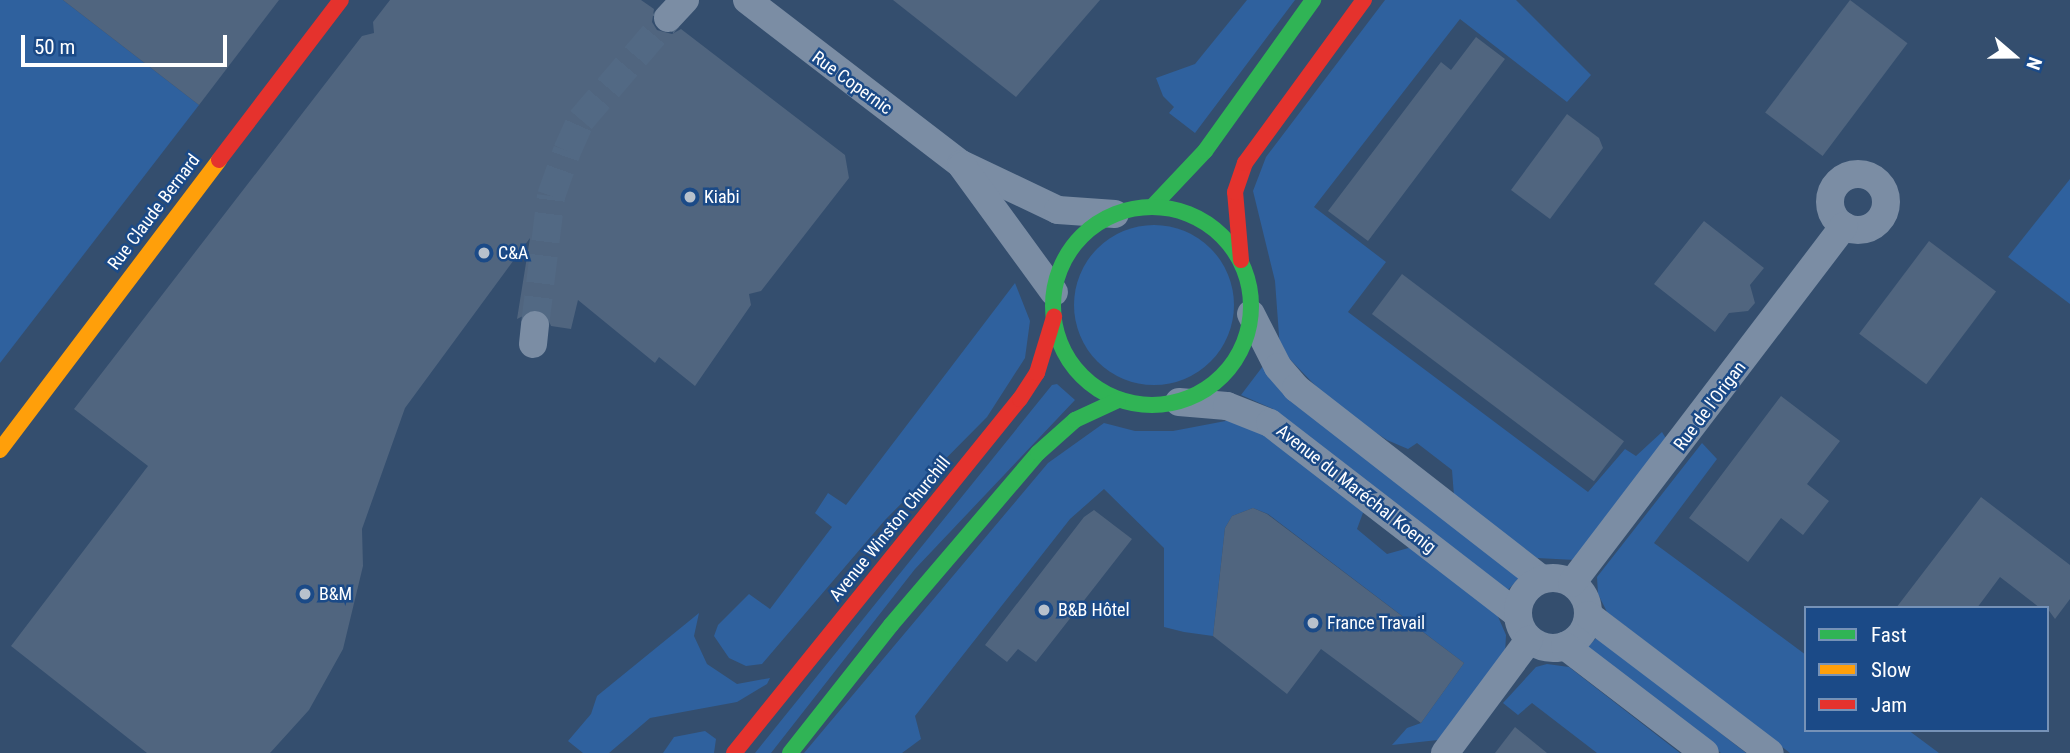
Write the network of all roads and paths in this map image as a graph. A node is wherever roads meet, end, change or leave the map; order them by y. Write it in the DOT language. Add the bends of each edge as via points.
graph roads {
  1 [pos="341,0"];
  2 [pos="747,0"];
  3 [pos="1313,0"];
  4 [pos="1364,0"];
  5 [pos="961,164"];
  6 [pos="1153,206"];
  7 [pos="1115,214"];
  8 [pos="1844,226"];
  9 [pos="1241,260"];
  10 [pos="1054,305"];
  11 [pos="1251,314"];
  12 [pos="1118,400"];
  13 [pos="1179,402"];
  14 [pos="0,450"];
  15 [pos="1541,579"];
  16 [pos="1572,583"];
  17 [pos="1517,614"];
  18 [pos="1588,615"];
  19 [pos="1529,640"];
  20 [pos="1565,646"];
  21 [pos="734,753"];
  22 [pos="790,753"];
  23 [pos="1445,753"];
  24 [pos="1705,753"];
  25 [pos="1770,753"];
  1 -- 14 [label="main road, Rue Claude Bernard"];
  2 -- 5 [label="street, Rue Copernic" via="799,45"];
  3 -- 6 [label="main road" via="1205,152"];
  4 -- 9 [label="main road" via="1245,163 1235,192"];
  5 -- 7 [label="street" via="1058,210"];
  5 -- 10 [label="street"];
  6 -- 7 [label="main road"];
  6 -- 9 [label="main road" via="1202,220"];
  7 -- 10 [label="main road" via="1086,233 1069,252"];
  8 -- 16 [label="street, Rue de l'Origan"];
  9 -- 11 [label="main road" via="1250,286"];
  10 -- 12 [label="main road" via="1060,344 1074,367"];
  10 -- 21 [label="main road, Avenue Winston Churchill" via="1037,373 1020,399"];
  11 -- 13 [label="main road" via="1244,344 1229,370 1206,390"];
  11 -- 15 [label="street" via="1278,367 1296,388"];
  12 -- 13 [label="main road" via="1148,406"];
  12 -- 22 [label="main road" via="1075,420 1038,453 891,625"];
  13 -- 17 [label="street, Avenue du Maréchal Koenig" via="1227,406 1270,423"];
  15 -- 16 [label="street"];
  15 -- 17 [label="street" via="1524,592"];
  16 -- 18 [label="street" via="1582,593"];
  17 -- 19 [label="street"];
  18 -- 20 [label="street" via="1583,632"];
  18 -- 25 [label="street"];
  19 -- 20 [label="street" via="1540,646"];
  19 -- 23 [label="street"];
  20 -- 24 [label="street"];
}
